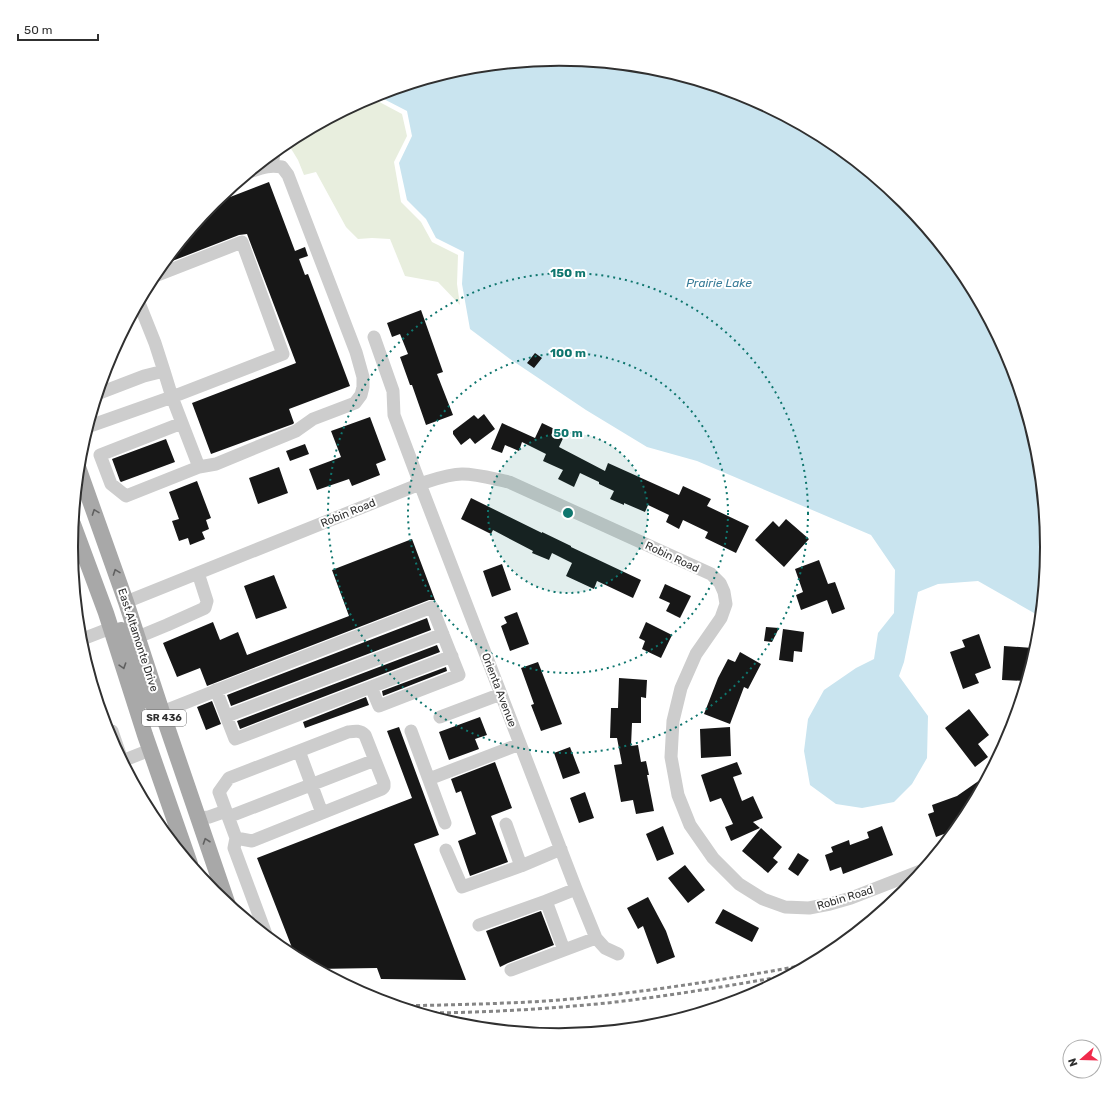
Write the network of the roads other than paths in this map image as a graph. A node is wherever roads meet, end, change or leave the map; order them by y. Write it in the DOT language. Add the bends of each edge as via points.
graph roads {
  1 [pos="274,160"];
  2 [pos="164,272"];
  3 [pos="141,308"];
  4 [pos="374,337"];
  5 [pos="164,371"];
  6 [pos="103,392"];
  7 [pos="172,397"];
  8 [pos="182,423"];
  9 [pos="94,425"];
  10 [pos="199,467"];
  11 [pos="83,480"];
  12 [pos="420,484"];
  13 [pos="79,531"];
  14 [pos="78,555"];
  15 [pos="198,573"];
  16 [pos="126,602"];
  17 [pos="106,613"];
  18 [pos="111,628"];
  19 [pos="443,634"];
  20 [pos="138,637"];
  21 [pos="86,638"];
  22 [pos="452,656"];
  23 [pos="371,687"];
  24 [pos="216,690"];
  25 [pos="501,694"];
  26 [pos="161,709"];
  27 [pos="227,716"];
  28 [pos="440,718"];
  29 [pos="411,731"];
  30 [pos="520,744"];
  31 [pos="150,750"];
  32 [pos="299,751"];
  33 [pos="127,760"];
  34 [pos="375,760"];
  35 [pos="429,779"];
  36 [pos="311,784"];
  37 [pos="166,795"];
  38 [pos="322,813"];
  39 [pos="227,814"];
  40 [pos="199,818"];
  41 [pos="445,823"];
  42 [pos="506,824"];
  43 [pos="236,838"];
  44 [pos="180,845"];
  45 [pos="561,849"];
  46 [pos="184,850"];
  47 [pos="446,850"];
  48 [pos="521,866"];
  49 [pos="215,867"];
  50 [pos="912,874"];
  51 [pos="576,889"];
  52 [pos="224,893"];
  53 [pos="546,901"];
  54 [pos="479,925"];
  55 [pos="263,927"];
  56 [pos="596,938"];
  57 [pos="564,950"];
  58 [pos="618,954"];
  59 [pos="511,970"];
  1 -- 10 [label="street" via="288,175 356,352 363,377 363,388 354,403 313,419 296,431 216,464"];
  2 -- 7 [label="street" via="242,242 283,354"];
  3 -- 5 [label="street"];
  4 -- 12 [label="street, Orienta Avenue" via="393,391 394,415"];
  5 -- 6 [label="street"];
  5 -- 7 [label="street"];
  7 -- 8 [label="street"];
  7 -- 9 [label="street"];
  8 -- 10 [label="street"];
  8 -- 10 [label="street" via="100,455 111,484 126,496"];
  16 -- 11 [label="main road, East Altamonte Drive / SR 436, one-way"];
  12 -- 15 [label="street, Robin Road"];
  12 -- 25 [label="street, Orienta Avenue"];
  12 -- 50 [label="street, Robin Road" via="440,477 462,474 509,482 711,574 720,583 726,604 721,618 696,654 681,688 673,721 671,757 678,795 690,825 713,858 739,884 763,900 785,907 809,908 851,898"];
  13 -- 16 [label="main road" via="86,538 103,583 118,599"];
  14 -- 17 [label="main road, East Altamonte Drive / SR 436"];
  15 -- 16 [label="street, Robin Road"];
  15 -- 20 [label="street" via="207,601 204,608"];
  16 -- 20 [label="main road, East Altamonte Drive / SR 436"];
  17 -- 18 [label="main road, East Altamonte Drive / SR 436"];
  17 -- 26 [label="main road" via="124,634 144,693 151,703"];
  18 -- 21 [label="street"];
  18 -- 31 [label="main road, East Altamonte Drive / SR 436, one-way"];
  19 -- 22 [label="street"];
  19 -- 24 [label="street" via="432,607"];
  19 -- 27 [label="street"];
  20 -- 26 [label="main road, East Altamonte Drive / SR 436"];
  22 -- 23 [label="street"];
  22 -- 23 [label="street" via="459,675 379,706"];
  23 -- 27 [label="street" via="235,739"];
  24 -- 26 [label="street"];
  24 -- 27 [label="street"];
  25 -- 28 [label="street"];
  25 -- 30 [label="street, Orienta Avenue"];
  26 -- 40 [label="main road, East Altamonte Drive / SR 436"];
  29 -- 35 [label="street"];
  30 -- 35 [label="street"];
  30 -- 45 [label="street, Orienta Avenue"];
  31 -- 33 [label="street"];
  31 -- 37 [label="main road, East Altamonte Drive / SR 436"];
  32 -- 34 [label="street" via="355,731 365,735"];
  32 -- 36 [label="street"];
  32 -- 39 [label="street" via="229,778 219,792"];
  34 -- 36 [label="street"];
  34 -- 38 [label="street" via="384,783 382,789"];
  35 -- 41 [label="street"];
  36 -- 38 [label="street"];
  36 -- 39 [label="street"];
  37 -- 40 [label="main road"];
  37 -- 44 [label="main road, East Altamonte Drive / SR 436"];
  38 -- 43 [label="street" via="252,841"];
  39 -- 40 [label="street"];
  39 -- 43 [label="street"];
  49 -- 40 [label="main road, East Altamonte Drive / SR 436, one-way"];
  42 -- 48 [label="street"];
  43 -- 55 [label="street" via="234,848"];
  45 -- 48 [label="street"];
  45 -- 51 [label="street, Orienta Avenue"];
  46 -- 49 [label="main road"];
  47 -- 48 [label="street" via="462,888"];
  49 -- 52 [label="main road, East Altamonte Drive / SR 436"];
  51 -- 53 [label="street"];
  51 -- 56 [label="street, Orienta Avenue"];
  53 -- 54 [label="street"];
  53 -- 57 [label="street"];
  56 -- 57 [label="street"];
  56 -- 58 [label="street, Orienta Avenue" via="604,948"];
  57 -- 59 [label="street"];
}
